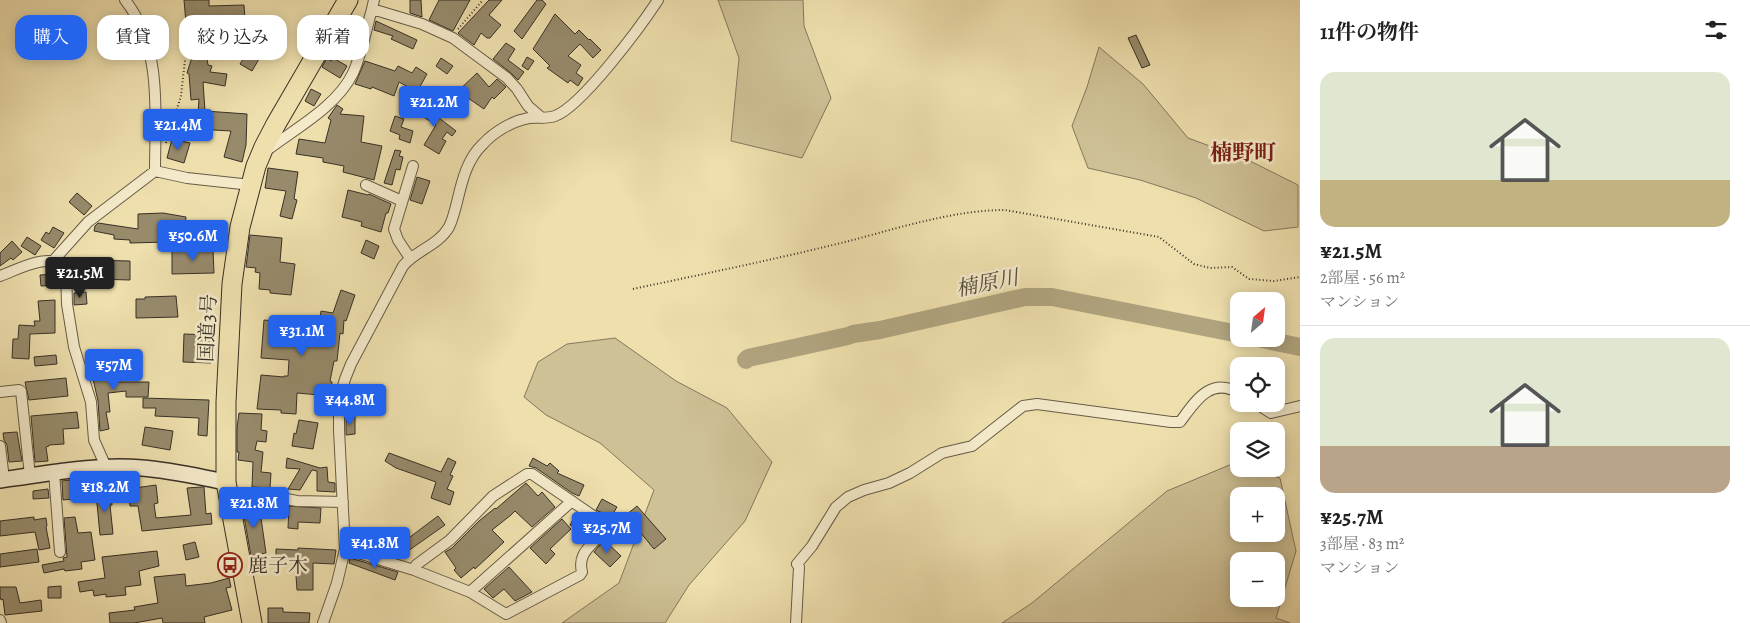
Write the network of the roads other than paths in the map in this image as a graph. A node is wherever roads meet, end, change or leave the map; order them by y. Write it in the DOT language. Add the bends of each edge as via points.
graph roads {
  1 [pos="126,0"];
  2 [pos="348,0"];
  3 [pos="658,0"];
  4 [pos="373,5"];
  5 [pos="542,118"];
  6 [pos="264,147"];
  7 [pos="413,166"];
  8 [pos="155,171"];
  9 [pos="250,185"];
  10 [pos="366,185"];
  11 [pos="402,201"];
  12 [pos="410,258"];
  13 [pos="53,261"];
  14 [pos="0,276"];
  15 [pos="1230,387"];
  16 [pos="0,392"];
  17 [pos="1300,406"];
  18 [pos="1285,410"];
  19 [pos="0,446"];
  20 [pos="106,467"];
  21 [pos="54,472"];
  22 [pos="30,476"];
  23 [pos="2,480"];
  24 [pos="228,489"];
  25 [pos="572,501"];
  26 [pos="343,502"];
  27 [pos="345,549"];
  28 [pos="60,552"];
  29 [pos="414,570"];
  30 [pos="470,592"];
  31 [pos="252,623"];
  32 [pos="323,623"];
  33 [pos="796,623"];
  1 -- 8 [label="street" via="142,28 151,62 156,106"];
  2 -- 6 [label="highway, 国道3号"];
  3 -- 5 [label="street" via="627,43 581,96 555,116"];
  4 -- 5 [label="street" via="453,38 507,78 528,106"];
  4 -- 6 [label="street" via="361,53 341,91 270,148"];
  5 -- 12 [label="street" via="514,123 482,144 464,173 448,228 432,245"];
  6 -- 9 [label="highway, 国道3号"];
  7 -- 11 [label="street"];
  8 -- 9 [label="street"];
  8 -- 13 [label="street" via="88,222"];
  9 -- 24 [label="highway, 国道3号" via="232,284 226,402"];
  10 -- 11 [label="street"];
  11 -- 12 [label="street" via="394,229"];
  12 -- 26 [label="street" via="344,379 339,400"];
  13 -- 14 [label="street" via="35,262"];
  13 -- 20 [label="street" via="66,269 74,347 91,402 94,440"];
  15 -- 33 [label="street" via="1218,387 1200,395 1180,422 1037,404 1023,406 972,446 942,453 889,483 848,497 836,507 797,564"];
  16 -- 22 [label="street" via="21,391"];
  17 -- 18 [label="street"];
  19 -- 23 [label="street"];
  20 -- 21 [label="street"];
  20 -- 24 [label="street" via="143,468"];
  21 -- 22 [label="street"];
  21 -- 28 [label="street"];
  22 -- 23 [label="street"];
  24 -- 26 [label="street" via="297,501"];
  24 -- 31 [label="highway, 国道3号"];
  25 -- 29 [label="street" via="532,474 527,474 492,496 450,540 416,565"];
  25 -- 30 [label="street"];
  25 -- 30 [label="street" via="605,524 604,530 581,557 580,575 506,614"];
  26 -- 27 [label="street"];
  27 -- 29 [label="street"];
  27 -- 32 [label="street"];
  29 -- 30 [label="street"];
}
